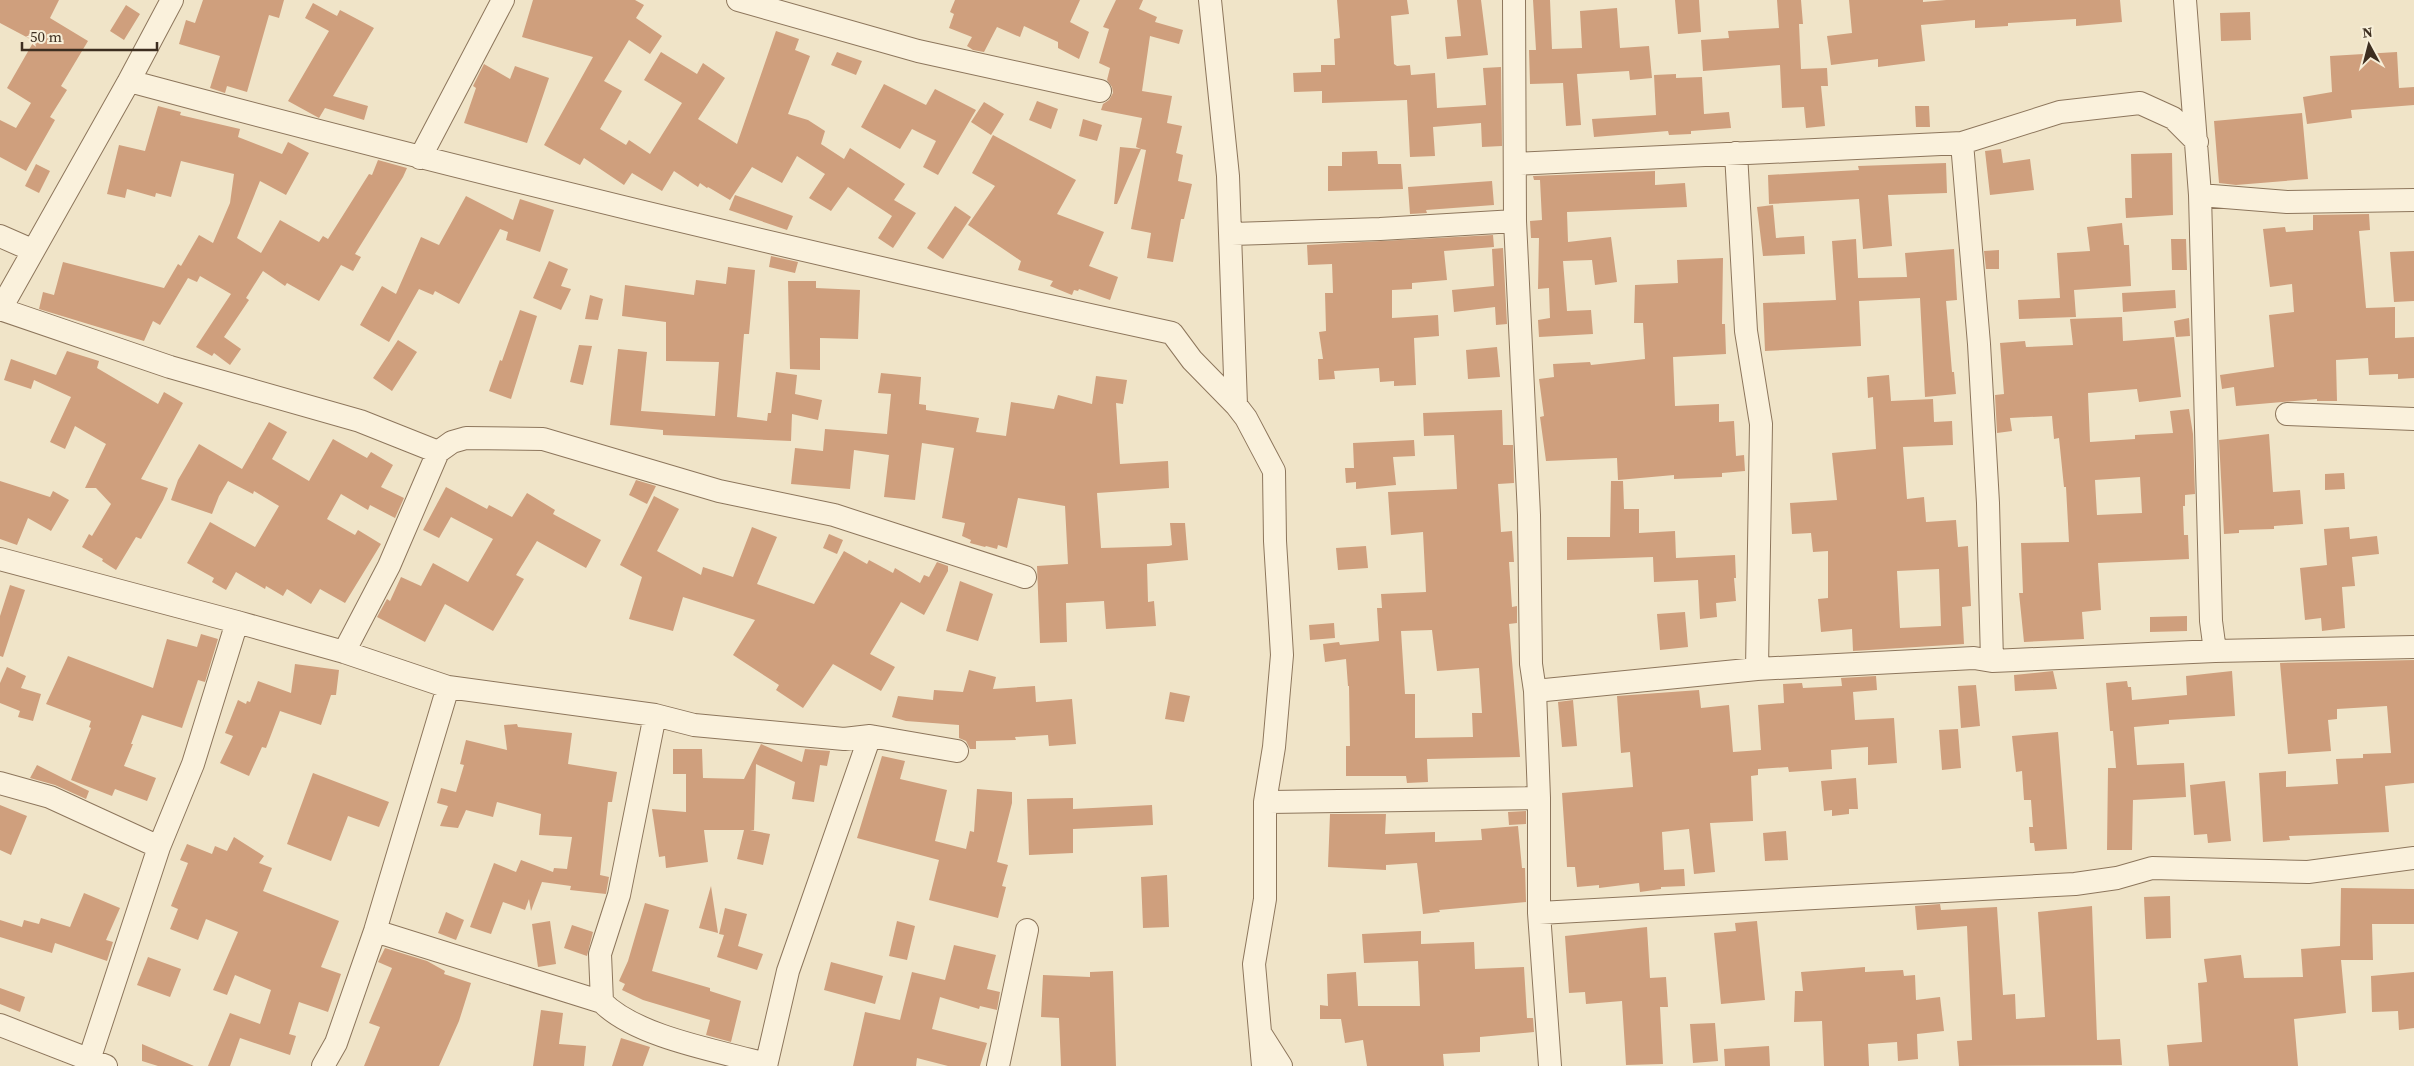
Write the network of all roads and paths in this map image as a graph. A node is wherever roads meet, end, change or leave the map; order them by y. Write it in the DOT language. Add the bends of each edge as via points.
graph roads {
  1 [pos="172,0"];
  2 [pos="503,0"];
  3 [pos="738,0"];
  4 [pos="1210,0"];
  5 [pos="1514,0"];
  6 [pos="2185,0"];
  7 [pos="129,81"];
  8 [pos="1100,91"];
  9 [pos="2197,142"];
  10 [pos="1962,143"];
  11 [pos="1736,153"];
  12 [pos="420,158"];
  13 [pos="1514,164"];
  14 [pos="2200,195"];
  15 [pos="2414,200"];
  16 [pos="1514,221"];
  17 [pos="1232,234"];
  18 [pos="0,236"];
  19 [pos="32,250"];
  20 [pos="0,310"];
  21 [pos="1236,405"];
  22 [pos="2287,414"];
  23 [pos="2414,419"];
  24 [pos="438,452"];
  25 [pos="0,559"];
  26 [pos="1025,577"];
  27 [pos="237,622"];
  28 [pos="2414,647"];
  29 [pos="2215,651"];
  30 [pos="344,652"];
  31 [pos="1992,661"];
  32 [pos="1757,669"];
  33 [pos="448,687"];
  34 [pos="1534,691"];
  35 [pos="655,715"];
  36 [pos="870,736"];
  37 [pos="957,750"];
  38 [pos="0,782"];
  39 [pos="1539,798"];
  40 [pos="1265,802"];
  41 [pos="160,847"];
  42 [pos="2414,858"];
  43 [pos="1539,913"];
  44 [pos="1027,930"];
  45 [pos="375,931"];
  46 [pos="602,1002"];
  47 [pos="0,1025"];
  48 [pos="1260,1033"];
  49 [pos="98,1063"];
  50 [pos="766,1065"];
  51 [pos="323,1066"];
  52 [pos="998,1066"];
  53 [pos="1263,1066"];
  54 [pos="1281,1066"];
  55 [pos="1550,1066"];
  1 -- 7 [label="street"];
  2 -- 12 [label="street"];
  3 -- 8 [label="street" via="918,51"];
  4 -- 17 [label="street"];
  5 -- 13 [label="street"];
  6 -- 9 [label="street"];
  7 -- 12 [label="street"];
  7 -- 19 [label="street"];
  9 -- 10 [label="street" via="2173,118 2140,103 2060,112"];
  9 -- 14 [label="street"];
  10 -- 11 [label="street"];
  10 -- 31 [label="street" via="1979,344"];
  11 -- 13 [label="street"];
  11 -- 32 [label="street" via="1746,331 1761,424"];
  12 -- 21 [label="street" via="963,288 1172,333 1192,360"];
  13 -- 16 [label="street"];
  14 -- 15 [label="street" via="2287,202"];
  14 -- 29 [label="street" via="2211,621"];
  16 -- 17 [label="street"];
  16 -- 34 [label="street"];
  17 -- 21 [label="street"];
  18 -- 19 [label="street"];
  19 -- 20 [label="street"];
  20 -- 24 [label="street" via="170,367 360,421"];
  21 -- 40 [label="street" via="1274,471 1282,654 1274,747"];
  22 -- 23 [label="street"];
  24 -- 26 [label="street" via="452,442 466,438 543,439 719,491 834,516"];
  24 -- 30 [label="street" via="389,566"];
  25 -- 27 [label="street"];
  27 -- 30 [label="street"];
  27 -- 41 [label="street" via="193,764"];
  28 -- 29 [label="street"];
  29 -- 31 [label="street"];
  30 -- 33 [label="street"];
  31 -- 32 [label="street" via="1974,658"];
  32 -- 34 [label="street"];
  33 -- 35 [label="street"];
  33 -- 45 [label="street"];
  34 -- 39 [label="street"];
  35 -- 36 [label="street" via="694,725 844,739"];
  35 -- 46 [label="street" via="619,895 600,954"];
  36 -- 37 [label="street"];
  36 -- 50 [label="street" via="788,971"];
  38 -- 41 [label="street" via="50,797"];
  39 -- 40 [label="street"];
  39 -- 43 [label="street"];
  40 -- 48 [label="street" via="1265,899 1254,964"];
  41 -- 49 [label="street"];
  42 -- 43 [label="street" via="2308,872 2152,868 2117,878 2075,884"];
  43 -- 55 [label="street"];
  44 -- 52 [label="street"];
  45 -- 46 [label="street"];
  45 -- 51 [label="street" via="336,1044"];
  46 -- 50 [label="street" via="626,1020 662,1036"];
  47 -- 49 [label="street"];
  48 -- 53 [label="street"];
  48 -- 54 [label="street"];
}
